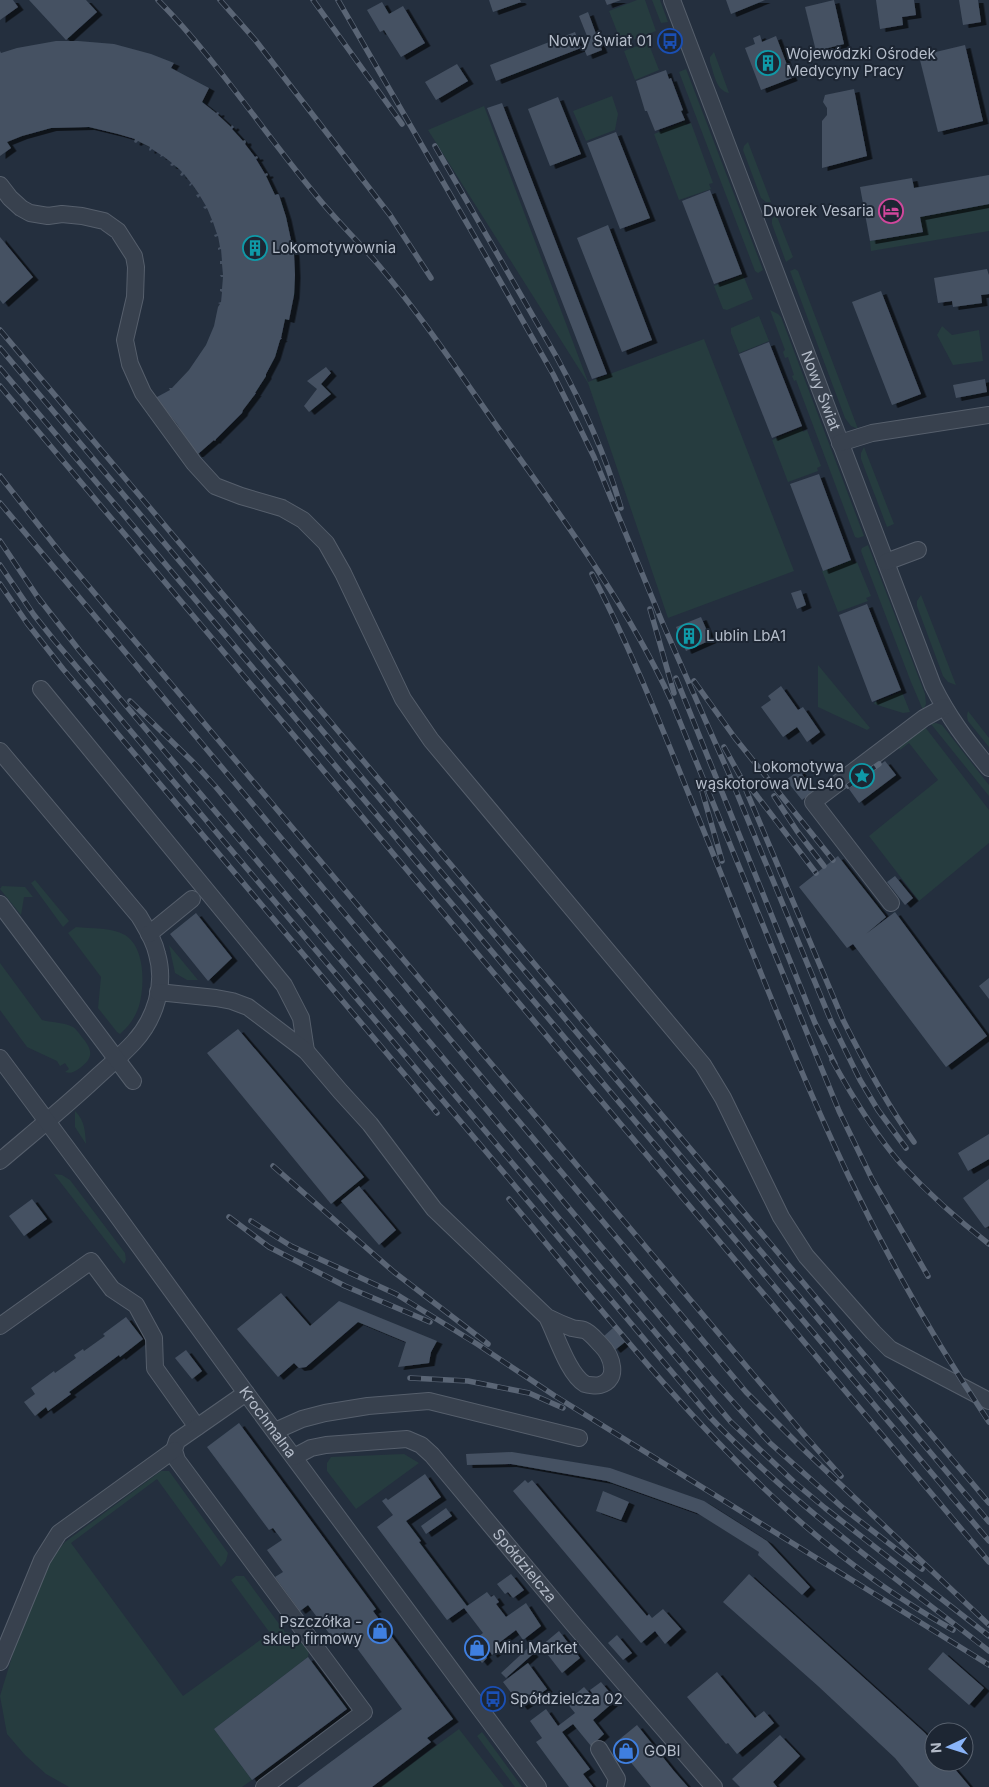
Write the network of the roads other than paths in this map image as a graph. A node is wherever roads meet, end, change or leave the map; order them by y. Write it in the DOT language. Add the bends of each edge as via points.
graph roads {
  1 [pos="672,0"];
  2 [pos="0,185"];
  3 [pos="989,415"];
  4 [pos="840,443"];
  5 [pos="918,550"];
  6 [pos="886,562"];
  7 [pos="41,688"];
  8 [pos="944,707"];
  9 [pos="0,751"];
  10 [pos="989,768"];
  11 [pos="192,899"];
  12 [pos="891,903"];
  13 [pos="0,906"];
  14 [pos="149,934"];
  15 [pos="158,992"];
  16 [pos="306,1051"];
  17 [pos="0,1058"];
  18 [pos="117,1058"];
  19 [pos="133,1081"];
  20 [pos="47,1121"];
  21 [pos="0,1161"];
  22 [pos="547,1317"];
  23 [pos="0,1326"];
  24 [pos="246,1393"];
  25 [pos="989,1401"];
  26 [pos="197,1428"];
  27 [pos="274,1431"];
  28 [pos="579,1438"];
  29 [pos="174,1450"];
  30 [pos="294,1457"];
  31 [pos="0,1662"];
  32 [pos="599,1749"];
  33 [pos="264,1787"];
  34 [pos="538,1787"];
  35 [pos="615,1787"];
  36 [pos="714,1787"];
  1 -- 4 [label="street, Nowy Świat"];
  2 -- 25 [label="street" via="10,198 30,213 82,216 104,221 118,231 134,256 136,267 135,297 125,340 130,364 143,393 194,463 215,486 282,508 303,520 326,543 403,699 431,740 703,1065 723,1098 781,1216 806,1256 890,1350"];
  3 -- 4 [label="street" via="872,433"];
  4 -- 6 [label="street, Nowy Świat"];
  5 -- 6 [label="street"];
  6 -- 8 [label="street, Nowy Świat"];
  7 -- 16 [label="street" via="284,985 301,1018"];
  8 -- 10 [label="street, Nowy Świat" via="963,737"];
  8 -- 12 [label="street" via="924,718 813,802"];
  9 -- 14 [label="street" via="139,916"];
  11 -- 14 [label="street"];
  13 -- 18 [label="street"];
  14 -- 15 [label="street" via="158,954"];
  15 -- 16 [label="street" via="216,998 248,1007"];
  15 -- 18 [label="street" via="150,1019 133,1043"];
  16 -- 22 [label="street" via="370,1124 434,1209"];
  17 -- 20 [label="street, Krochmalna"];
  18 -- 19 [label="street"];
  18 -- 20 [label="street"];
  20 -- 21 [label="street"];
  20 -- 24 [label="street, Krochmalna"];
  22 -- 22 [label="street" via="564,1356 578,1377 585,1384 598,1386 607,1382 612,1376 612,1368 603,1347 585,1330"];
  23 -- 26 [label="street" via="91,1261 112,1289 136,1305 154,1338 156,1368"];
  24 -- 26 [label="street"];
  24 -- 27 [label="street, Krochmalna"];
  26 -- 29 [label="street" via="178,1441"];
  27 -- 28 [label="street" via="325,1413 429,1401"];
  27 -- 30 [label="street, Krochmalna"];
  29 -- 31 [label="street" via="60,1533 42,1560"];
  29 -- 33 [label="street" via="177,1460 364,1712"];
  30 -- 34 [label="street, Krochmalna"];
  30 -- 36 [label="street, Spółdzielcza" via="326,1445 407,1439 421,1445"];
  32 -- 35 [label="street" via="617,1779"];
}
